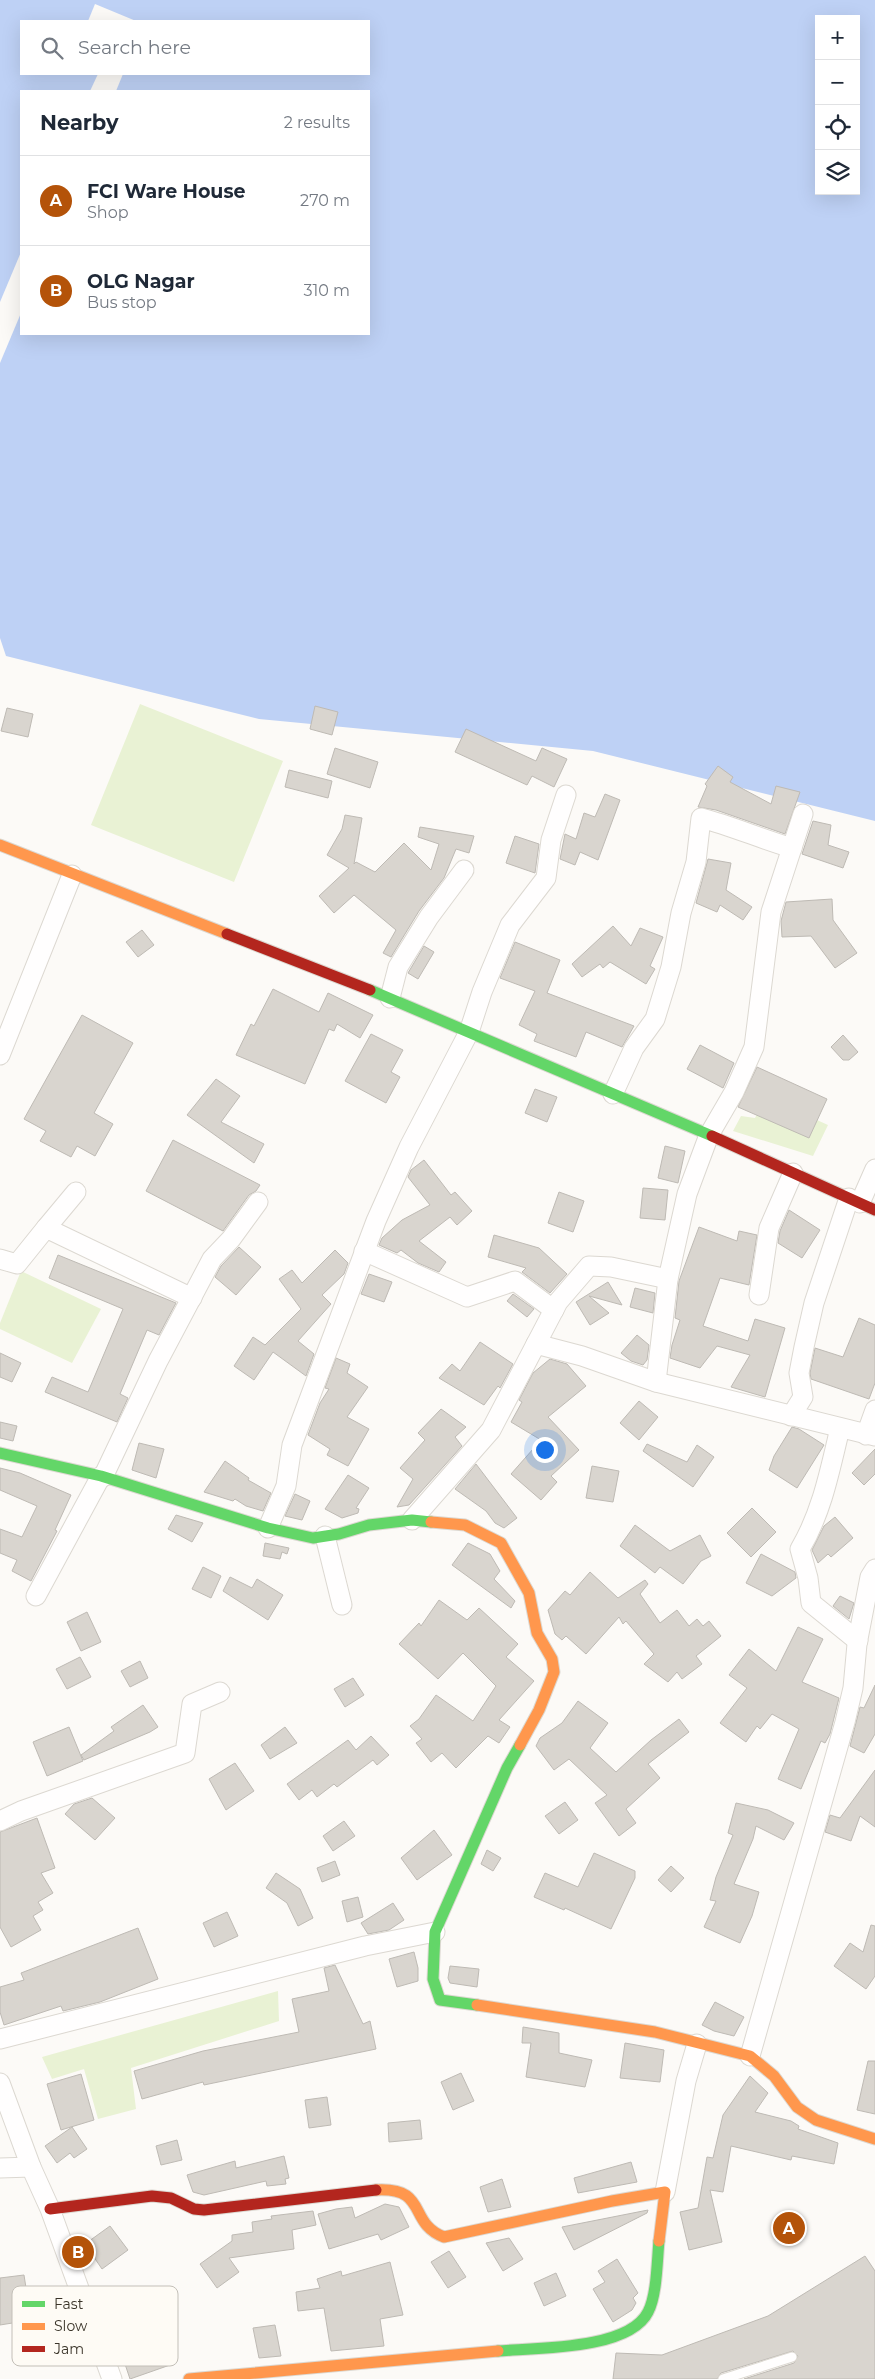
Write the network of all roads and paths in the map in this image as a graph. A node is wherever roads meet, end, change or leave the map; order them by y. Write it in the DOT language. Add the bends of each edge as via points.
graph roads {
  1 [pos="566,795"];
  2 [pos="804,814"];
  3 [pos="0,846"];
  4 [pos="792,848"];
  5 [pos="464,870"];
  6 [pos="72,875"];
  7 [pos="390,998"];
  8 [pos="469,1032"];
  9 [pos="0,1055"];
  10 [pos="613,1094"];
  11 [pos="709,1135"];
  12 [pos="875,1169"];
  13 [pos="793,1173"];
  14 [pos="76,1192"];
  15 [pos="258,1202"];
  16 [pos="862,1203"];
  17 [pos="46,1228"];
  18 [pos="364,1251"];
  19 [pos="0,1259"];
  20 [pos="668,1279"];
  21 [pos="759,1294"];
  22 [pos="192,1298"];
  23 [pos="554,1310"];
  24 [pos="536,1344"];
  25 [pos="656,1382"];
  26 [pos="875,1410"];
  27 [pos="791,1416"];
  28 [pos="840,1428"];
  29 [pos="871,1435"];
  30 [pos="0,1453"];
  31 [pos="102,1477"];
  32 [pos="412,1520"];
  33 [pos="268,1528"];
  34 [pos="325,1536"];
  35 [pos="875,1568"];
  36 [pos="36,1596"];
  37 [pos="342,1605"];
  38 [pos="858,1641"];
  39 [pos="220,1692"];
  40 [pos="0,1821"];
  41 [pos="435,1932"];
  42 [pos="0,2039"];
  43 [pos="697,2044"];
  44 [pos="750,2056"];
  45 [pos="0,2083"];
  46 [pos="875,2138"];
  47 [pos="31,2167"];
  48 [pos="0,2168"];
  49 [pos="664,2192"];
  50 [pos="50,2209"];
  51 [pos="78,2286"];
  52 [pos="792,2357"];
  53 [pos="107,2366"];
  54 [pos="112,2379"];
  55 [pos="189,2379"];
  56 [pos="723,2379"];
  1 -- 8 [label="street" via="551,840 546,878 510,925"];
  2 -- 4 [label="street"];
  3 -- 6 [label="street"];
  4 -- 10 [label="street" via="701,818 696,862 681,913 669,975 655,1018 634,1048"];
  4 -- 11 [label="street" via="771,912 754,1047 734,1092"];
  5 -- 7 [label="street" via="398,967"];
  6 -- 7 [label="street"];
  6 -- 9 [label="street"];
  7 -- 8 [label="street"];
  8 -- 10 [label="street"];
  8 -- 18 [label="street" via="409,1147"];
  10 -- 11 [label="street"];
  11 -- 13 [label="street"];
  11 -- 20 [label="street" via="687,1194"];
  12 -- 16 [label="street"];
  13 -- 16 [label="street"];
  13 -- 21 [label="street" via="770,1228"];
  14 -- 17 [label="street"];
  15 -- 22 [label="street" via="212,1259"];
  16 -- 27 [label="street" via="814,1303 800,1373 803,1397"];
  17 -- 19 [label="street" via="17,1264"];
  17 -- 22 [label="street"];
  18 -- 23 [label="street" via="467,1297 515,1281"];
  18 -- 33 [label="street" via="292,1445 286,1486"];
  20 -- 23 [label="street" via="611,1267 589,1266"];
  20 -- 25 [label="street"];
  22 -- 31 [label="street"];
  23 -- 24 [label="street"];
  24 -- 25 [label="street"];
  24 -- 32 [label="street" via="491,1430"];
  25 -- 27 [label="street"];
  26 -- 29 [label="street"];
  27 -- 28 [label="street"];
  28 -- 29 [label="street"];
  28 -- 38 [label="street" via="822,1501 800,1550 811,1602"];
  30 -- 31 [label="street"];
  31 -- 33 [label="street"];
  31 -- 36 [label="street"];
  32 -- 34 [label="street"];
  32 -- 41 [label="street" via="465,1525 501,1543 528,1593 537,1633 552,1658 554,1672 539,1710 507,1768"];
  33 -- 34 [label="street" via="313,1538"];
  34 -- 37 [label="street"];
  35 -- 38 [label="street" via="870,1578"];
  38 -- 44 [label="street" via="853,1688 845,1722"];
  39 -- 40 [label="street" via="192,1704 185,1753"];
  41 -- 42 [label="street" via="365,1946"];
  41 -- 43 [label="street" via="433,1980 440,2000 655,2032"];
  43 -- 44 [label="street"];
  43 -- 49 [label="street" via="686,2081"];
  44 -- 46 [label="street" via="774,2076 796,2107 816,2120"];
  45 -- 47 [label="street"];
  47 -- 48 [label="street"];
  47 -- 50 [label="street"];
  49 -- 50 [label="street" via="612,2200 444,2237 427,2229 409,2195 390,2190 303,2196 204,2210 171,2198 152,2196"];
  49 -- 55 [label="street" via="648,2317 623,2335 600,2342"];
  50 -- 51 [label="street"];
  52 -- 56 [label="lane"];
  53 -- 54 [label="street"];
}
